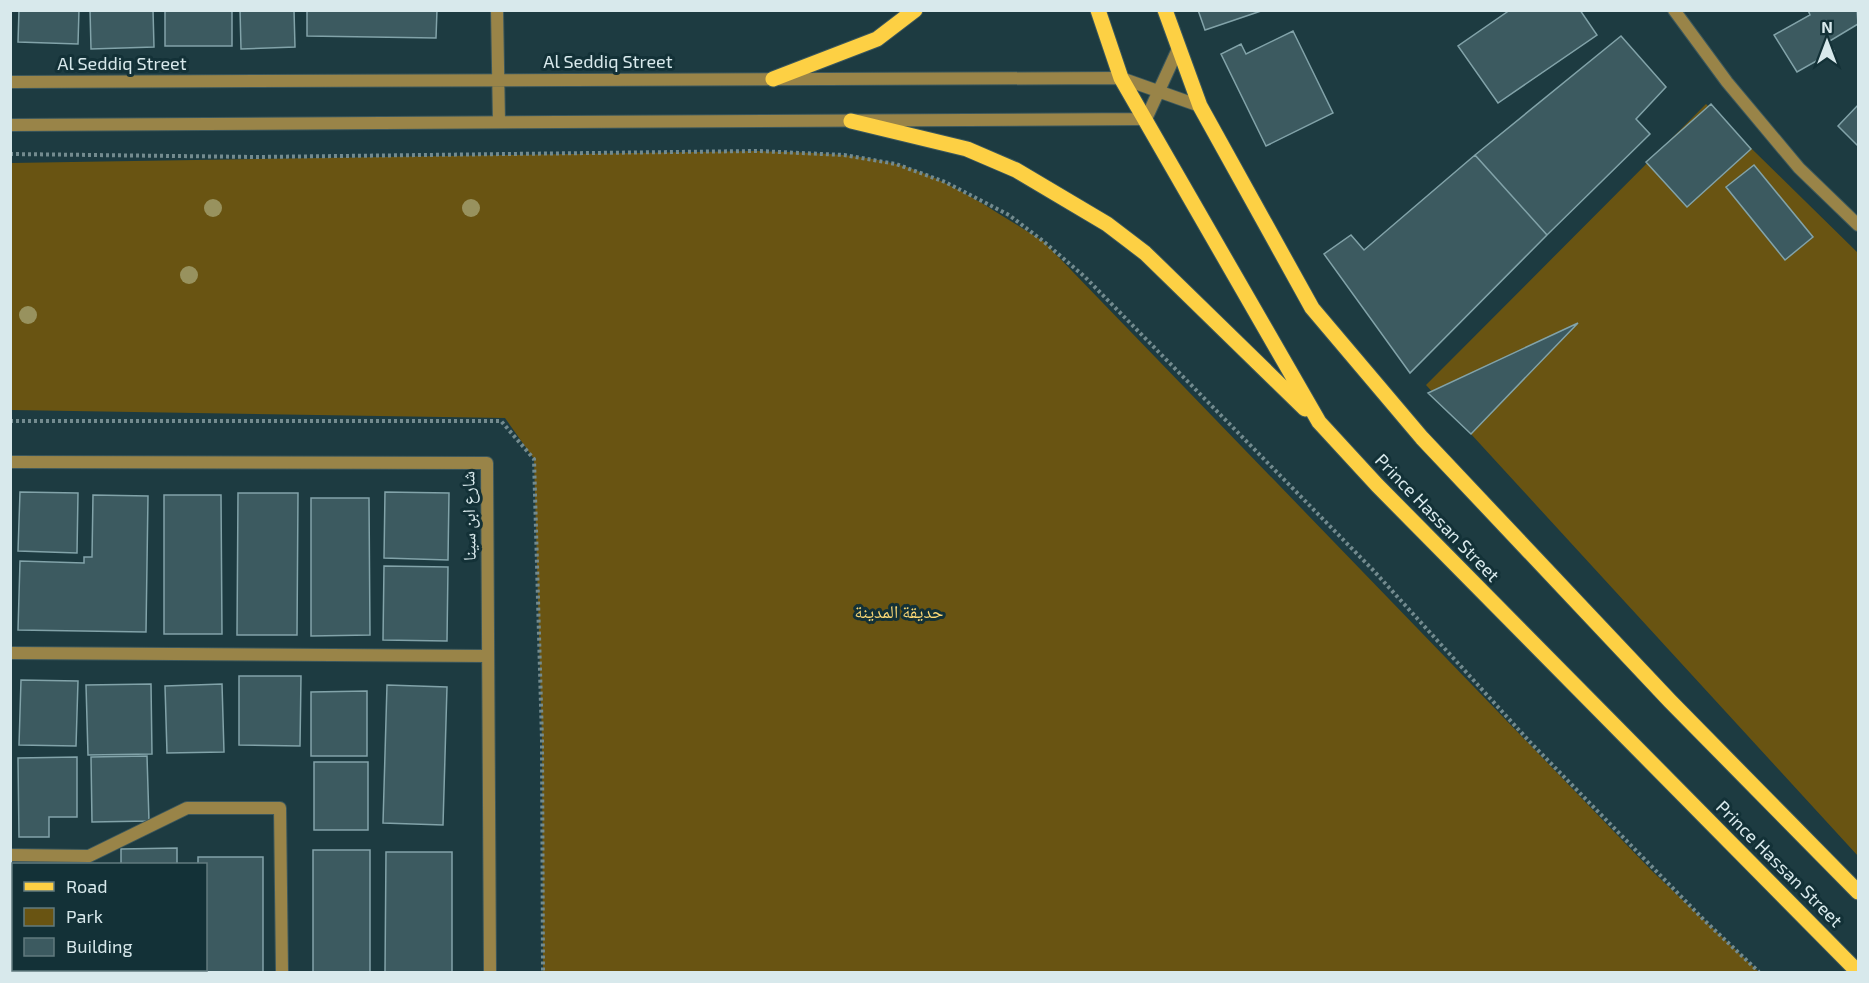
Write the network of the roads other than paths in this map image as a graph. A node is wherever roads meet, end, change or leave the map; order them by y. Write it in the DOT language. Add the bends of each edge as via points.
graph roads {
  1 [pos="497,10"];
  2 [pos="915,10"];
  3 [pos="1098,10"];
  4 [pos="1165,10"];
  5 [pos="1674,10"];
  6 [pos="1178,49"];
  7 [pos="1121,78"];
  8 [pos="773,79"];
  9 [pos="497,80"];
  10 [pos="10,82"];
  11 [pos="1159,91"];
  12 [pos="1200,106"];
  13 [pos="1146,119"];
  14 [pos="851,121"];
  15 [pos="499,122"];
  16 [pos="10,125"];
  17 [pos="1858,225"];
  18 [pos="1319,422"];
  19 [pos="10,462"];
  20 [pos="10,653"];
  21 [pos="488,656"];
  22 [pos="10,855"];
  23 [pos="89,860"];
  24 [pos="1858,892"];
  25 [pos="282,972"];
  26 [pos="490,972"];
  27 [pos="1858,972"];
  1 -- 9 [label="street"];
  2 -- 8 [label="main road" via="877,39"];
  3 -- 7 [label="main road, Prince Hassan Street"];
  4 -- 6 [label="main road, Prince Hassan Street"];
  5 -- 17 [label="street" via="1727,82 1799,168"];
  6 -- 11 [label="street"];
  6 -- 12 [label="main road, Prince Hassan Street"];
  7 -- 8 [label="street, Al Seddiq Street"];
  7 -- 11 [label="street, Al Seddiq Street"];
  7 -- 13 [label="main road, Prince Hassan Street"];
  8 -- 9 [label="street, Al Seddiq Street"];
  9 -- 10 [label="street, Al Seddiq Street"];
  9 -- 15 [label="street"];
  11 -- 12 [label="street, Al Seddiq Street"];
  11 -- 13 [label="street"];
  12 -- 24 [label="main road, Prince Hassan Street" via="1312,308 1430,447 1670,701"];
  13 -- 14 [label="street"];
  13 -- 18 [label="main road, Prince Hassan Street"];
  14 -- 15 [label="street"];
  14 -- 18 [label="main road" via="967,149 1016,170 1107,224 1145,253"];
  15 -- 16 [label="street"];
  18 -- 27 [label="main road, Prince Hassan Street"];
  19 -- 21 [label="street, شارع ابن سينا" via="488,463"];
  20 -- 21 [label="street"];
  21 -- 26 [label="street, شارع ابن سينا"];
  22 -- 23 [label="street"];
  23 -- 25 [label="street" via="187,808 280,808"];
}
